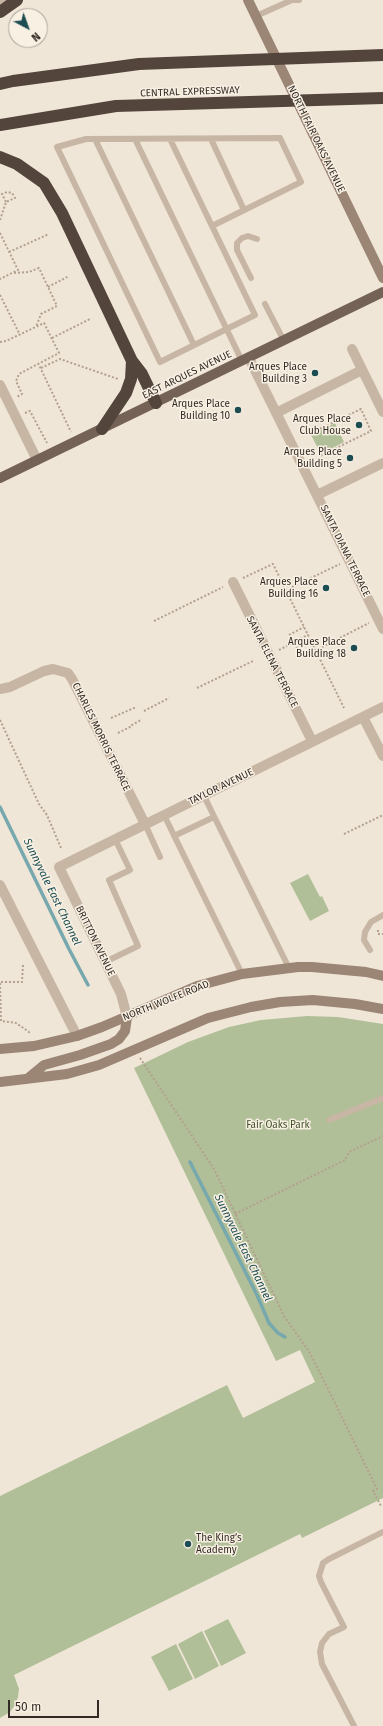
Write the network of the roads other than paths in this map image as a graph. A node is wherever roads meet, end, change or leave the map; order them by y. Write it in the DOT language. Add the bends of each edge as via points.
graph roads {
  1 [pos="3,0"];
  2 [pos="17,0"];
  3 [pos="248,0"];
  4 [pos="299,0"];
  5 [pos="0,1"];
  6 [pos="0,12"];
  7 [pos="256,16"];
  8 [pos="383,55"];
  9 [pos="0,84"];
  10 [pos="383,98"];
  11 [pos="0,125"];
  12 [pos="211,138"];
  13 [pos="95,139"];
  14 [pos="135,139"];
  15 [pos="170,139"];
  16 [pos="0,157"];
  17 [pos="244,210"];
  18 [pos="212,226"];
  19 [pos="258,239"];
  20 [pos="251,278"];
  21 [pos="383,278"];
  22 [pos="383,292"];
  23 [pos="265,304"];
  24 [pos="226,330"];
  25 [pos="284,341"];
  26 [pos="194,345"];
  27 [pos="352,349"];
  28 [pos="245,360"];
  29 [pos="132,361"];
  30 [pos="362,370"];
  31 [pos="0,385"];
  32 [pos="156,403"];
  33 [pos="383,412"];
  34 [pos="276,413"];
  35 [pos="102,429"];
  36 [pos="36,460"];
  37 [pos="383,463"];
  38 [pos="0,478"];
  39 [pos="317,495"];
  40 [pos="233,583"];
  41 [pos="383,629"];
  42 [pos="0,689"];
  43 [pos="383,706"];
  44 [pos="363,717"];
  45 [pos="312,741"];
  46 [pos="383,756"];
  47 [pos="204,796"];
  48 [pos="164,815"];
  49 [pos="214,817"];
  50 [pos="145,824"];
  51 [pos="174,836"];
  52 [pos="115,839"];
  53 [pos="160,857"];
  54 [pos="59,867"];
  55 [pos="0,885"];
  56 [pos="383,915"];
  57 [pos="370,950"];
  58 [pos="105,962"];
  59 [pos="289,968"];
  60 [pos="242,974"];
  61 [pos="383,976"];
  62 [pos="383,1009"];
  63 [pos="127,1017"];
  64 [pos="76,1036"];
  65 [pos="0,1049"];
  66 [pos="26,1080"];
  67 [pos="0,1082"];
  68 [pos="383,1098"];
  69 [pos="329,1120"];
  70 [pos="383,1532"];
  71 [pos="354,1726"];
  1 -- 5 [label="street"];
  2 -- 6 [label="highway"];
  3 -- 7 [label="main road, NORTH FAIR OAKS AVENUE"];
  4 -- 7 [label="lane" via="292,0"];
  7 -- 21 [label="main road, NORTH FAIR OAKS AVENUE"];
  8 -- 9 [label="highway" via="139,64 13,80"];
  10 -- 11 [label="highway, CENTRAL EXPRESSWAY" via="116,106"];
  12 -- 15 [label="lane"];
  12 -- 17 [label="lane"];
  12 -- 17 [label="lane" via="280,138 301,182"];
  13 -- 14 [label="lane"];
  13 -- 26 [label="lane"];
  13 -- 26 [label="lane" via="57,147 160,362"];
  14 -- 15 [label="lane"];
  14 -- 24 [label="lane"];
  15 -- 18 [label="lane"];
  16 -- 29 [label="highway" via="17,164 44,183 62,213"];
  17 -- 18 [label="lane"];
  18 -- 24 [label="lane" via="255,315"];
  19 -- 20 [label="lane" via="248,236 237,243"];
  22 -- 25 [label="main road, EAST ARQUES AVENUE"];
  23 -- 25 [label="lane"];
  24 -- 26 [label="lane"];
  24 -- 28 [label="lane"];
  25 -- 28 [label="main road, EAST ARQUES AVENUE"];
  27 -- 30 [label="street"];
  28 -- 32 [label="main road, EAST ARQUES AVENUE"];
  28 -- 34 [label="street, SANTA DIANA TERRACE"];
  29 -- 32 [label="highway" via="142,374"];
  29 -- 35 [label="highway" via="130,384"];
  30 -- 33 [label="street"];
  30 -- 34 [label="street"];
  31 -- 36 [label="street"];
  32 -- 35 [label="main road, EAST ARQUES AVENUE"];
  34 -- 39 [label="street, SANTA DIANA TERRACE"];
  35 -- 36 [label="main road, EAST ARQUES AVENUE"];
  36 -- 38 [label="main road, EAST ARQUES AVENUE"];
  37 -- 39 [label="street, SANTA DIANA TERRACE"];
  39 -- 41 [label="street, SANTA DIANA TERRACE"];
  40 -- 45 [label="street, SANTA ELENA TERRACE"];
  42 -- 50 [label="street, CHARLES MORRIS TERRACE" via="10,687 44,670 53,669 68,673"];
  43 -- 44 [label="street, TAYLOR AVENUE"];
  44 -- 45 [label="street, TAYLOR AVENUE"];
  44 -- 46 [label="street"];
  45 -- 47 [label="street, TAYLOR AVENUE"];
  47 -- 48 [label="street, TAYLOR AVENUE"];
  47 -- 49 [label="lane"];
  48 -- 50 [label="street, TAYLOR AVENUE"];
  48 -- 51 [label="lane"];
  49 -- 51 [label="lane"];
  49 -- 59 [label="lane"];
  50 -- 52 [label="street, TAYLOR AVENUE"];
  50 -- 53 [label="lane"];
  51 -- 60 [label="lane"];
  52 -- 54 [label="street, TAYLOR AVENUE"];
  52 -- 58 [label="lane" via="130,870 109,880 138,946"];
  54 -- 58 [label="street, BRITTON AVENUE"];
  55 -- 64 [label="street"];
  56 -- 57 [label="lane" via="371,922 365,932 364,940"];
  58 -- 63 [label="street, BRITTON AVENUE" via="121,994"];
  59 -- 60 [label="main road, NORTH WOLFE ROAD"];
  59 -- 61 [label="main road, NORTH WOLFE ROAD" via="340,969"];
  60 -- 63 [label="main road, NORTH WOLFE ROAD" via="197,986"];
  62 -- 66 [label="main road" via="313,1000 251,1007 208,1018 99,1065"];
  63 -- 64 [label="main road, NORTH WOLFE ROAD"];
  63 -- 66 [label="main road" via="125,1031 111,1044 80,1056 44,1065"];
  64 -- 65 [label="main road, NORTH WOLFE ROAD" via="34,1046"];
  66 -- 67 [label="main road"];
  68 -- 69 [label="lane"];
  70 -- 71 [label="lane" via="329,1559 323,1564 320,1576 344,1627 329,1634 322,1643 322,1664"];
}
